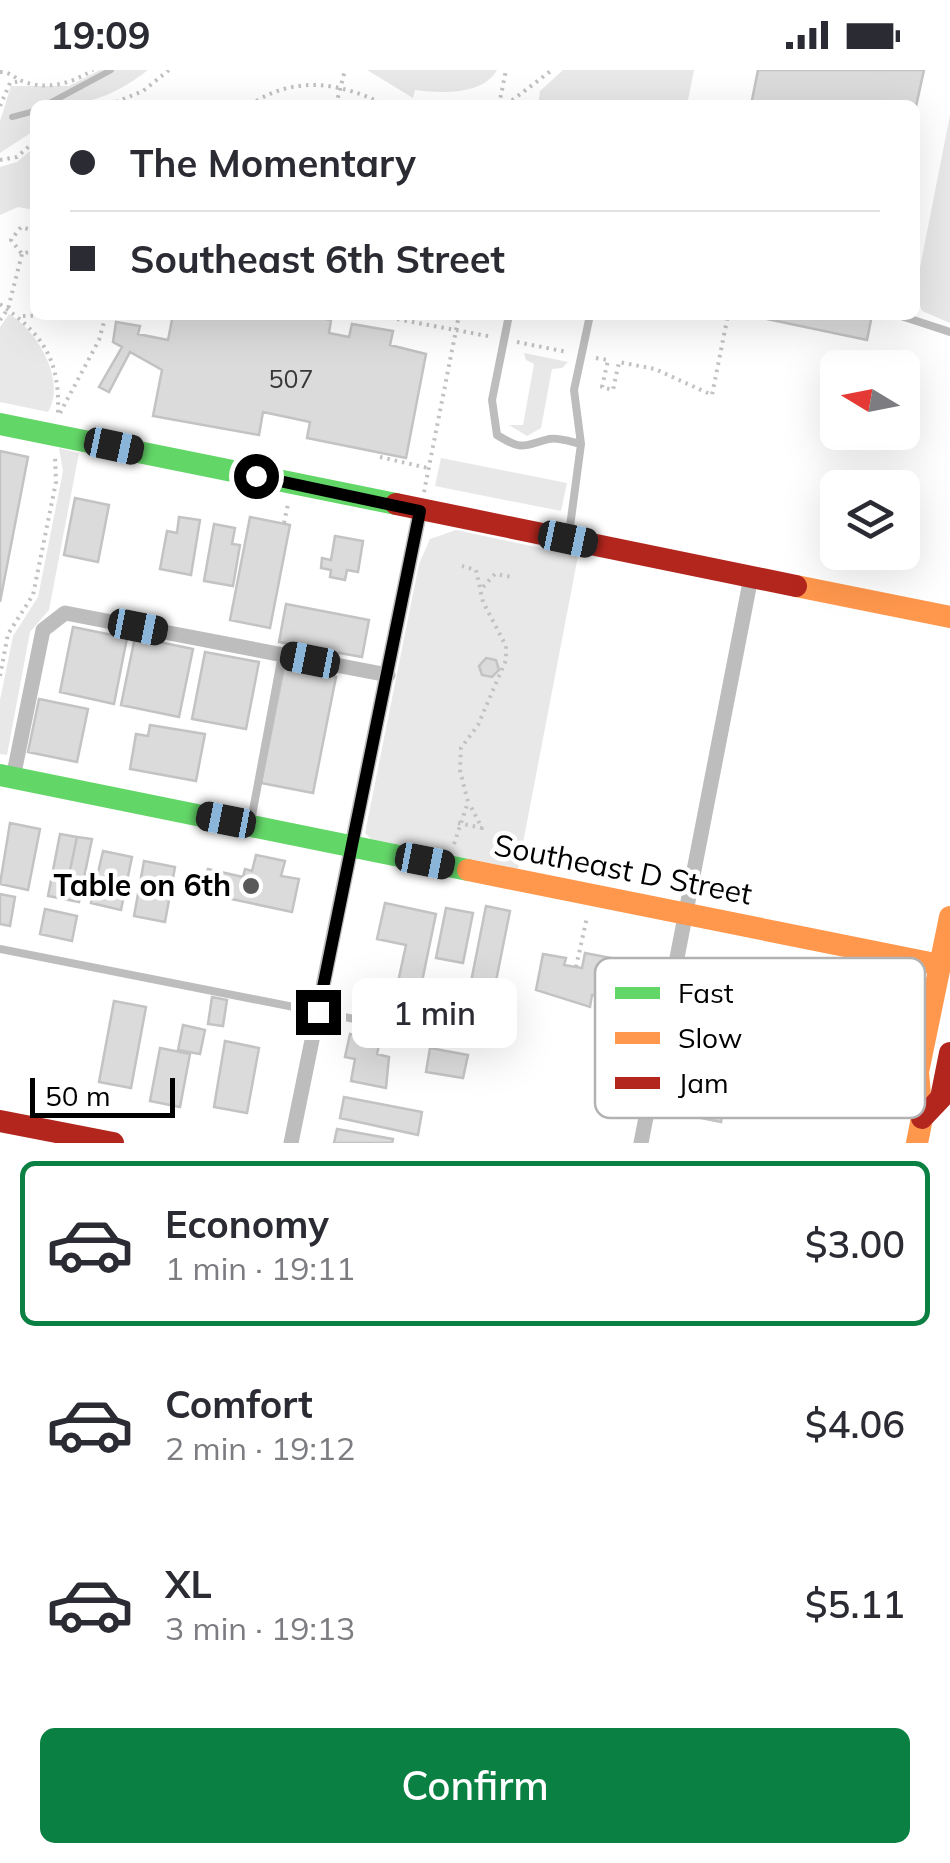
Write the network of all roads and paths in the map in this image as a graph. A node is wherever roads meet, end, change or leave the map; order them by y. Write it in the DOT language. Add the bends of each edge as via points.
graph roads {
  1 [pos="93,70"];
  2 [pos="168,70"];
  3 [pos="345,70"];
  4 [pos="506,70"];
  5 [pos="552,70"];
  6 [pos="0,72"];
  7 [pos="22,80"];
  8 [pos="340,87"];
  9 [pos="517,99"];
  10 [pos="122,100"];
  11 [pos="260,100"];
  12 [pos="337,100"];
  13 [pos="372,100"];
  14 [pos="503,100"];
  15 [pos="0,106"];
  16 [pos="30,145"];
  17 [pos="0,160"];
  18 [pos="30,228"];
  19 [pos="30,252"];
  20 [pos="22,254"];
  21 [pos="0,304"];
  22 [pos="8,309"];
  23 [pos="16,314"];
  24 [pos="30,316"];
  25 [pos="0,320"];
  26 [pos="105,320"];
  27 [pos="457,320"];
  28 [pos="509,320"];
  29 [pos="589,320"];
  30 [pos="913,320"];
  31 [pos="950,332"];
  32 [pos="608,360"];
  33 [pos="619,362"];
  34 [pos="0,424"];
  35 [pos="581,444"];
  36 [pos="52,446"];
  37 [pos="380,457"];
  38 [pos="428,468"];
  39 [pos="288,504"];
  40 [pos="420,511"];
  41 [pos="284,524"];
  42 [pos="568,539"];
  43 [pos="462,566"];
  44 [pos="512,577"];
  45 [pos="751,577"];
  46 [pos="483,587"];
  47 [pos="950,617"];
  48 [pos="282,655"];
  49 [pos="0,676"];
  50 [pos="388,676"];
  51 [pos="7,776"];
  52 [pos="468,802"];
  53 [pos="458,824"];
  54 [pos="250,826"];
  55 [pos="454,844"];
  56 [pos="350,846"];
  57 [pos="686,913"];
  58 [pos="587,917"];
  59 [pos="950,917"];
  60 [pos="0,950"];
  61 [pos="677,958"];
  62 [pos="910,958"];
  63 [pos="925,961"];
  64 [pos="940,964"];
  65 [pos="576,967"];
  66 [pos="318,1012"];
  67 [pos="925,1038"];
  68 [pos="481,1044"];
  69 [pos="950,1054"];
  70 [pos="925,1115"];
  71 [pos="646,1118"];
  72 [pos="922,1118"];
  73 [pos="0,1121"];
  74 [pos="113,1143"];
  75 [pos="292,1143"];
  76 [pos="641,1143"];
  77 [pos="917,1143"];
  1 -- 7 [label="path" via="69,84"];
  2 -- 10 [label="path"];
  3 -- 8 [label="path"];
  4 -- 14 [label="path"];
  5 -- 9 [label="path"];
  6 -- 7 [label="path"];
  7 -- 15 [label="path" via="10,84"];
  8 -- 11 [label="path" via="293,84"];
  8 -- 12 [label="path"];
  8 -- 13 [label="path"];
  16 -- 17 [label="path"];
  18 -- 20 [label="path" via="14,232 12,245"];
  19 -- 20 [label="path"];
  20 -- 22 [label="path"];
  21 -- 22 [label="path"];
  22 -- 23 [label="path"];
  22 -- 25 [label="path"];
  23 -- 24 [label="path"];
  23 -- 26 [label="path" via="38,333 50,358 58,418"];
  27 -- 38 [label="path"];
  28 -- 35 [label="lane" via="492,400 497,435 516,446 552,438"];
  29 -- 35 [label="lane" via="574,390"];
  30 -- 31 [label="lane"];
  32 -- 33 [label="path"];
  34 -- 40 [label="street"];
  35 -- 42 [label="lane"];
  36 -- 49 [label="path" via="56,482 33,595 8,634"];
  37 -- 38 [label="path"];
  38 -- 40 [label="path"];
  39 -- 41 [label="path"];
  40 -- 42 [label="street"];
  40 -- 50 [label="street"];
  42 -- 45 [label="street"];
  43 -- 46 [label="path" via="476,570"];
  44 -- 46 [label="path" via="495,574"];
  45 -- 47 [label="street"];
  45 -- 57 [label="street"];
  46 -- 52 [label="path" via="506,660 461,748"];
  48 -- 50 [label="street"];
  48 -- 51 [label="street" via="65,613 44,630"];
  48 -- 54 [label="lane"];
  50 -- 56 [label="street"];
  51 -- 54 [label="street, Southeast D Street"];
  52 -- 53 [label="path"];
  52 -- 53 [label="path" via="482,828"];
  53 -- 55 [label="path"];
  54 -- 56 [label="street, Southeast D Street"];
  56 -- 57 [label="street, Southeast D Street"];
  56 -- 66 [label="street"];
  57 -- 61 [label="street"];
  57 -- 62 [label="street, Southeast D Street"];
  58 -- 65 [label="path"];
  59 -- 64 [label="street"];
  60 -- 66 [label="lane"];
  63 -- 64 [label="street, Southeast D Street"];
  64 -- 67 [label="street"];
  66 -- 68 [label="lane"];
  66 -- 75 [label="street"];
  69 -- 70 [label="street" via="941,1098"];
  71 -- 76 [label="street"];
  72 -- 77 [label="street"];
  73 -- 74 [label="street"];
}
